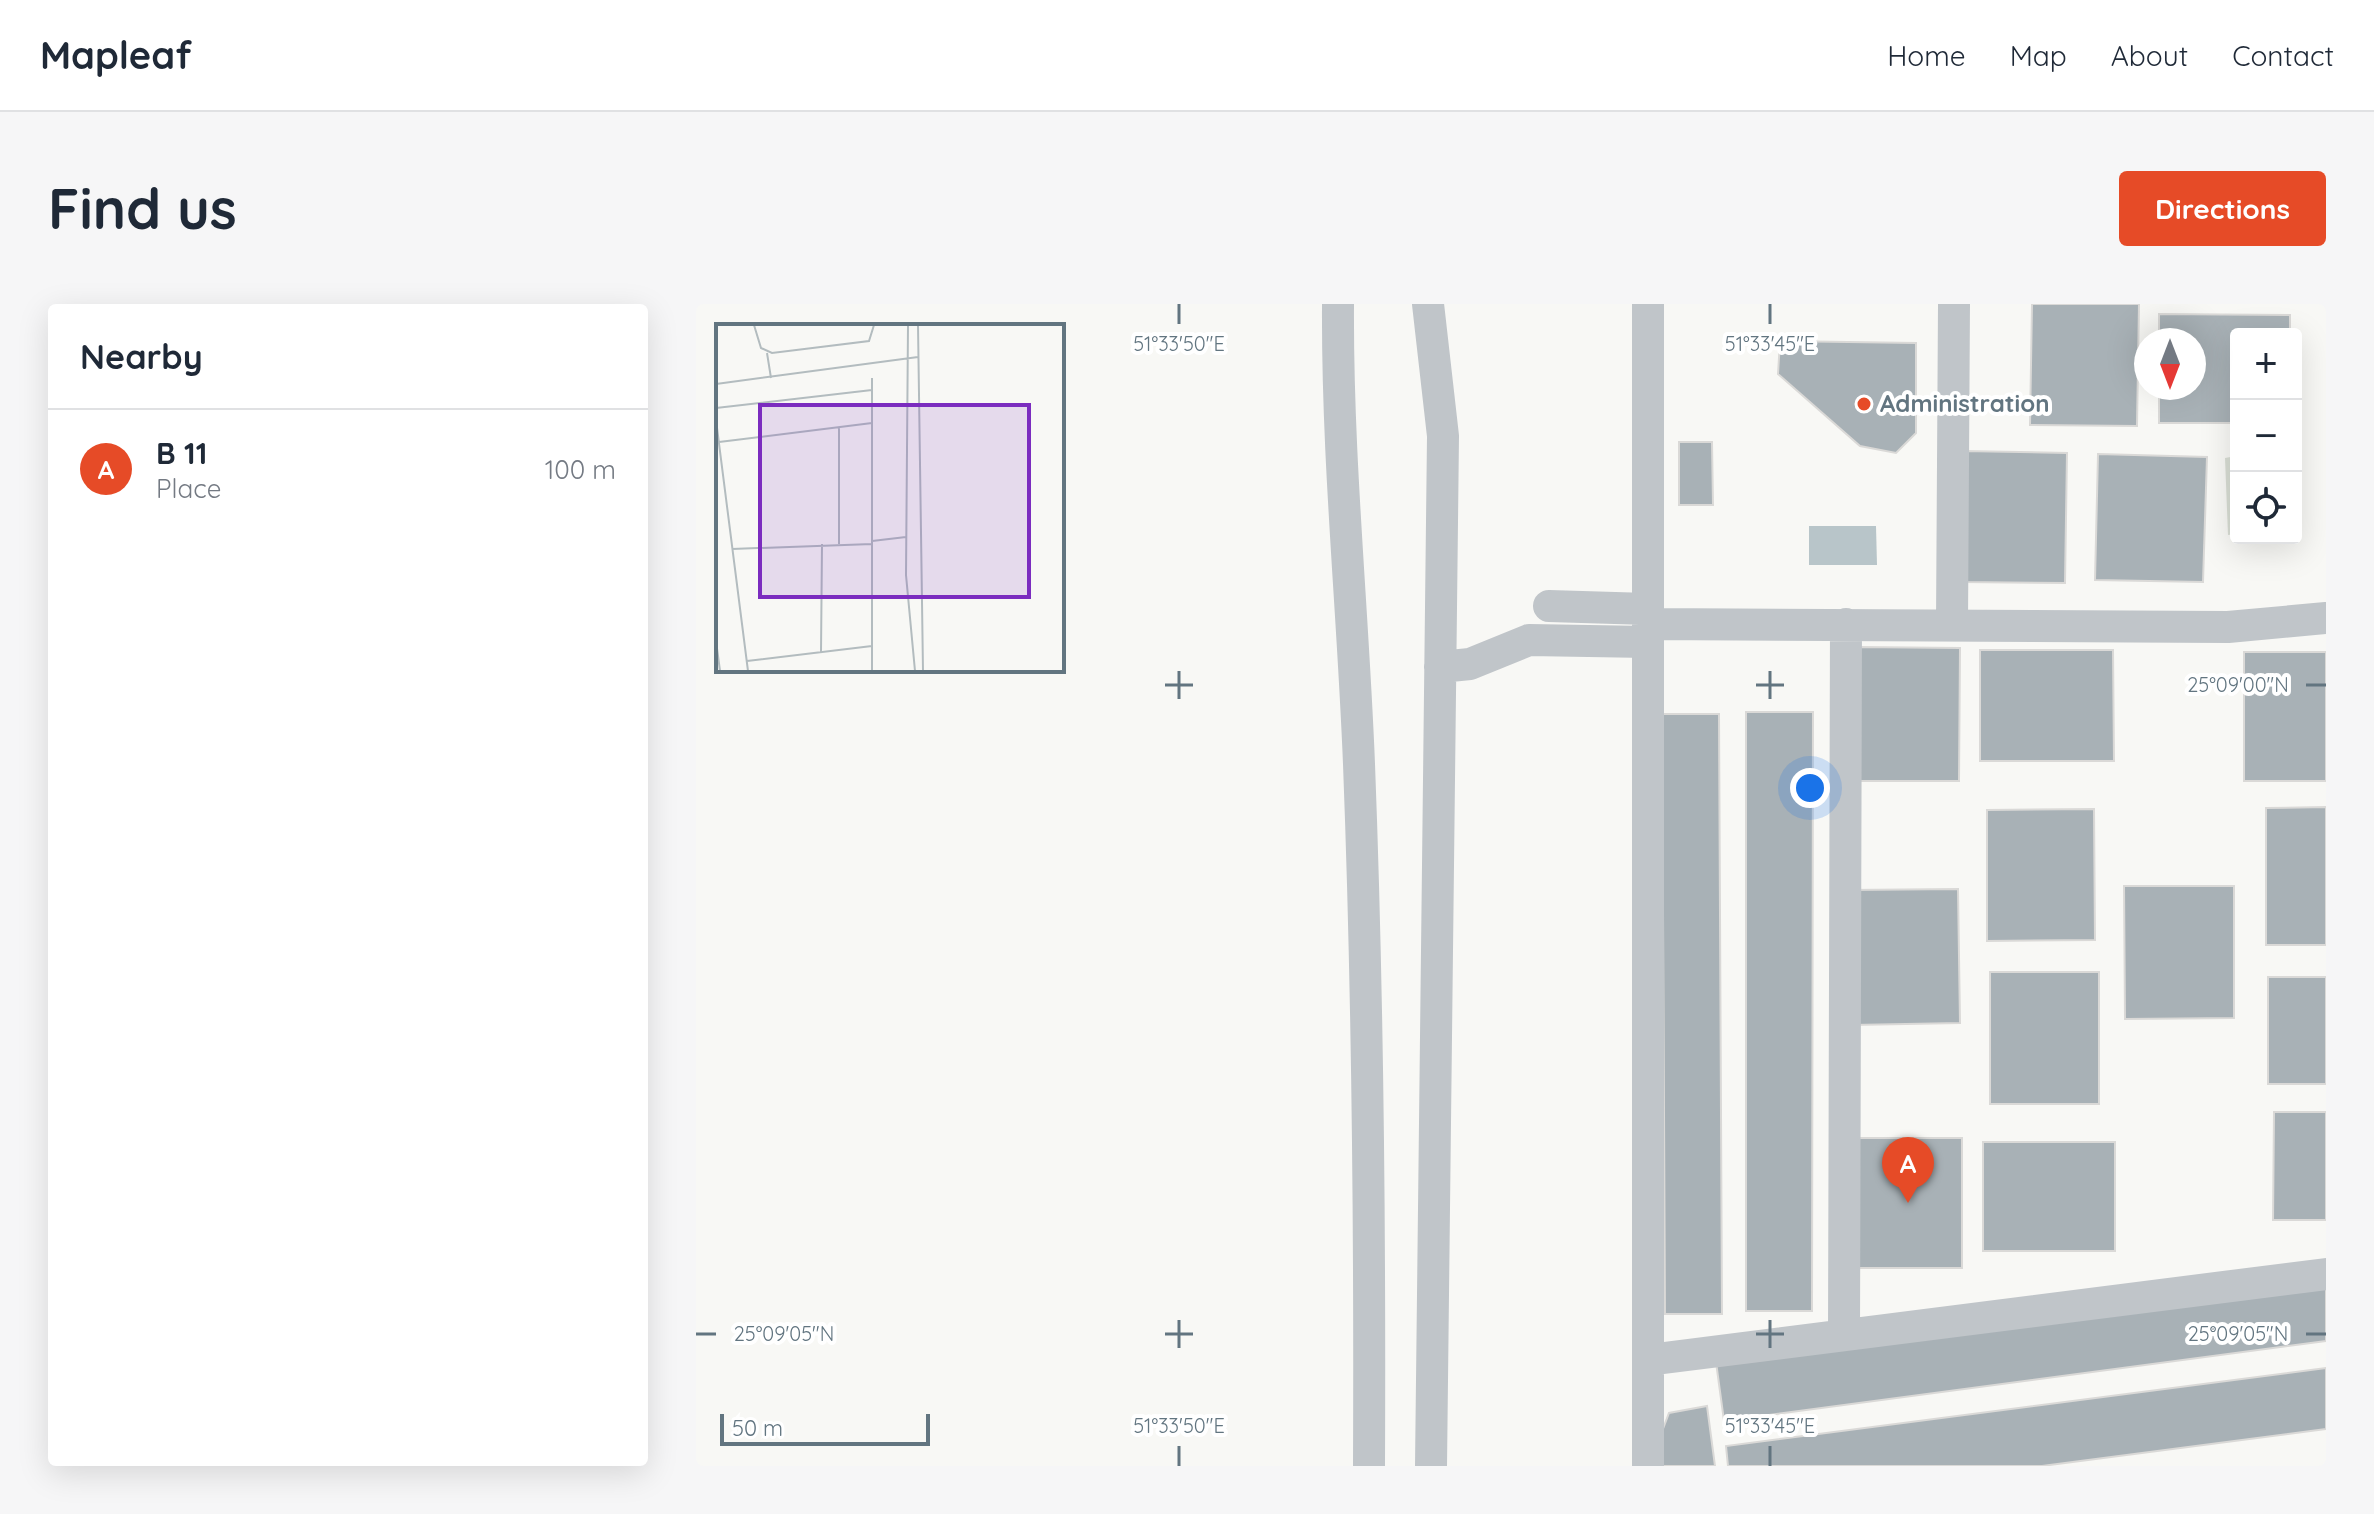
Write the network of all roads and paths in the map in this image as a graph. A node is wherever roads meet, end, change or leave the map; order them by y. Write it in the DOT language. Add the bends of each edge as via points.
graph roads {
  1 [pos="1338,304"];
  2 [pos="1428,304"];
  3 [pos="1648,304"];
  4 [pos="1954,304"];
  5 [pos="1549,606"];
  6 [pos="2326,618"];
  7 [pos="1846,624"];
  8 [pos="1952,624"];
  9 [pos="1648,625"];
  10 [pos="1440,667"];
  11 [pos="2326,1274"];
  12 [pos="1844,1335"];
  13 [pos="1648,1360"];
  14 [pos="1369,1466"];
  15 [pos="1431,1466"];
  16 [pos="1648,1466"];
  1 -- 14 [label="street" via="1359,762 1370,1197"];
  2 -- 10 [label="street" via="1443,436"];
  3 -- 9 [label="street"];
  4 -- 8 [label="street"];
  5 -- 9 [label="street"];
  6 -- 8 [label="street" via="2228,627"];
  7 -- 8 [label="street"];
  7 -- 9 [label="street"];
  7 -- 12 [label="street"];
  9 -- 10 [label="street" via="1529,640 1470,664"];
  9 -- 13 [label="street"];
  10 -- 15 [label="street"];
  11 -- 12 [label="street"];
  12 -- 13 [label="street"];
  13 -- 16 [label="street"];
}
